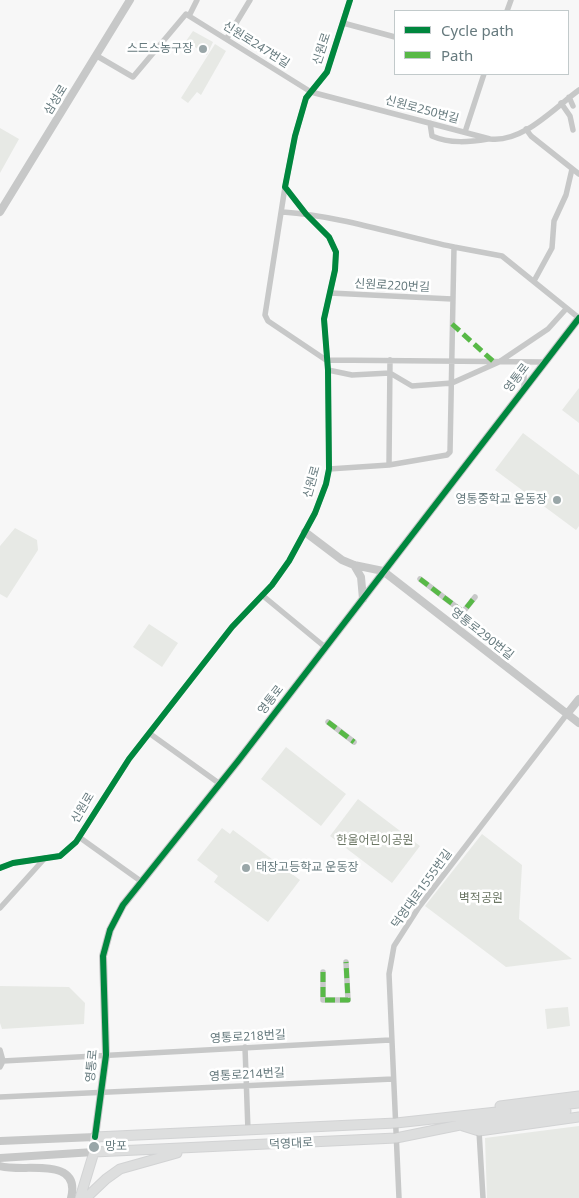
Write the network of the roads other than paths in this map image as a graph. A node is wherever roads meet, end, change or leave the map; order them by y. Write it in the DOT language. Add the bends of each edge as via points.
graph roads {
  1 [pos="130,0"];
  2 [pos="197,0"];
  3 [pos="250,0"];
  4 [pos="350,0"];
  5 [pos="189,16"];
  6 [pos="343,23"];
  7 [pos="394,37"];
  8 [pos="227,38"];
  9 [pos="97,56"];
  10 [pos="484,75"];
  11 [pos="579,90"];
  12 [pos="311,92"];
  13 [pos="569,97"];
  14 [pos="562,102"];
  15 [pos="573,106"];
  16 [pos="430,123"];
  17 [pos="526,129"];
  18 [pos="573,130"];
  19 [pos="465,132"];
  20 [pos="490,139"];
  21 [pos="572,169"];
  22 [pos="579,174"];
  23 [pos="285,187"];
  24 [pos="0,212"];
  25 [pos="283,212"];
  26 [pos="306,214"];
  27 [pos="454,247"];
  28 [pos="534,281"];
  29 [pos="330,293"];
  30 [pos="452,300"];
  31 [pos="566,309"];
  32 [pos="579,318"];
  33 [pos="326,360"];
  34 [pos="390,360"];
  35 [pos="451,361"];
  36 [pos="499,362"];
  37 [pos="520,362"];
  38 [pos="543,362"];
  39 [pos="328,370"];
  40 [pos="390,374"];
  41 [pos="452,383"];
  42 [pos="524,389"];
  43 [pos="389,465"];
  44 [pos="329,469"];
  45 [pos="305,532"];
  46 [pos="354,566"];
  47 [pos="383,572"];
  48 [pos="420,579"];
  49 [pos="262,595"];
  50 [pos="475,597"];
  51 [pos="363,599"];
  52 [pos="325,648"];
  53 [pos="579,699"];
  54 [pos="567,714"];
  55 [pos="328,722"];
  56 [pos="579,723"];
  57 [pos="149,733"];
  58 [pos="354,742"];
  59 [pos="220,784"];
  60 [pos="79,836"];
  61 [pos="45,858"];
  62 [pos="0,868"];
  63 [pos="142,882"];
  64 [pos="0,908"];
  65 [pos="346,962"];
  66 [pos="323,972"];
  67 [pos="390,1040"];
  68 [pos="245,1047"];
  69 [pos="0,1050"];
  70 [pos="106,1055"];
  71 [pos="3,1061"];
  72 [pos="0,1067"];
  73 [pos="393,1079"];
  74 [pos="246,1086"];
  75 [pos="101,1092"];
  76 [pos="0,1096"];
  77 [pos="579,1096"];
  78 [pos="579,1103"];
  79 [pos="579,1109"];
  80 [pos="534,1112"];
  81 [pos="579,1118"];
  82 [pos="459,1121"];
  83 [pos="396,1123"];
  84 [pos="248,1131"];
  85 [pos="479,1131"];
  86 [pos="95,1137"];
  87 [pos="396,1138"];
  88 [pos="0,1141"];
  89 [pos="193,1148"];
  90 [pos="94,1152"];
  91 [pos="0,1158"];
  92 [pos="0,1166"];
  93 [pos="71,1198"];
  94 [pos="80,1198"];
  95 [pos="86,1198"];
  96 [pos="399,1198"];
  97 [pos="483,1198"];
  1 -- 9 [label="street, 삼성로"];
  2 -- 5 [label="street"];
  3 -- 8 [label="street"];
  4 -- 6 [label="street, 신원로"];
  5 -- 8 [label="street, 신원로247번길"];
  5 -- 9 [label="street" via="186,14 133,77"];
  6 -- 7 [label="street"];
  6 -- 12 [label="street, 신원로" via="327,72"];
  8 -- 12 [label="street, 신원로247번길"];
  9 -- 24 [label="street, 삼성로"];
  10 -- 19 [label="street"];
  11 -- 13 [label="street, 신원로250번길"];
  12 -- 16 [label="street, 신원로250번길"];
  12 -- 23 [label="street, 신원로" via="297,127"];
  13 -- 14 [label="street, 신원로250번길"];
  13 -- 15 [label="street"];
  14 -- 17 [label="street, 신원로250번길"];
  14 -- 18 [label="street"];
  16 -- 19 [label="street, 신원로250번길"];
  16 -- 20 [label="street" via="432,136 447,141"];
  17 -- 20 [label="street, 신원로250번길" via="512,136"];
  17 -- 21 [label="street"];
  19 -- 20 [label="street, 신원로250번길"];
  21 -- 22 [label="street"];
  21 -- 28 [label="street" via="566,196 554,221 552,248"];
  23 -- 25 [label="street"];
  23 -- 26 [label="street, 신원로"];
  25 -- 26 [label="street"];
  25 -- 33 [label="street" via="266,318"];
  26 -- 27 [label="street"];
  26 -- 29 [label="street, 신원로" via="330,237 335,248"];
  27 -- 28 [label="street" via="502,256"];
  27 -- 30 [label="street"];
  28 -- 31 [label="street"];
  29 -- 30 [label="street, 신원로220번길"];
  29 -- 33 [label="street, 신원로" via="324,320"];
  30 -- 35 [label="street"];
  31 -- 32 [label="street"];
  31 -- 36 [label="street" via="548,329"];
  32 -- 38 [label="street, 영통로"];
  33 -- 34 [label="street"];
  33 -- 39 [label="street, 신원로"];
  34 -- 35 [label="street"];
  34 -- 40 [label="street"];
  35 -- 36 [label="street"];
  35 -- 41 [label="street"];
  36 -- 37 [label="street"];
  36 -- 41 [label="street"];
  37 -- 38 [label="street"];
  37 -- 42 [label="street"];
  38 -- 42 [label="street, 영통로"];
  39 -- 40 [label="street" via="352,375"];
  39 -- 44 [label="street, 신원로"];
  40 -- 41 [label="street" via="412,386"];
  40 -- 43 [label="street"];
  41 -- 43 [label="street" via="450,452"];
  42 -- 47 [label="street, 영통로"];
  43 -- 44 [label="street"];
  44 -- 45 [label="street, 신원로" via="326,484"];
  45 -- 46 [label="street"];
  45 -- 49 [label="street, 신원로" via="289,561"];
  46 -- 47 [label="street"];
  46 -- 51 [label="street" via="361,577"];
  47 -- 51 [label="street, 영통로"];
  47 -- 54 [label="street, 영통로290번길"];
  48 -- 50 [label="street" via="463,612"];
  49 -- 52 [label="street"];
  49 -- 57 [label="street, 신원로" via="232,627"];
  51 -- 52 [label="street, 영통로"];
  52 -- 59 [label="street, 영통로"];
  53 -- 54 [label="street"];
  54 -- 56 [label="street, 영통로290번길"];
  54 -- 67 [label="street, 덕영대로1555번길" via="419,906 394,946 388,974"];
  55 -- 58 [label="street"];
  57 -- 59 [label="street"];
  57 -- 60 [label="street, 신원로"];
  59 -- 63 [label="street, 영통로"];
  60 -- 61 [label="street, 신원로" via="60,856"];
  60 -- 63 [label="street"];
  61 -- 62 [label="street, 신원로"];
  61 -- 64 [label="street"];
  63 -- 70 [label="street, 영통로" via="123,905 110,930 103,956"];
  65 -- 66 [label="street" via="348,1000 324,1000"];
  67 -- 68 [label="street, 영통로218번길"];
  67 -- 73 [label="street, 덕영대로1555번길"];
  68 -- 70 [label="street, 영통로218번길"];
  68 -- 74 [label="street"];
  69 -- 71 [label="street"];
  70 -- 71 [label="street, 영통로218번길"];
  70 -- 75 [label="street, 영통로"];
  71 -- 72 [label="street"];
  73 -- 74 [label="street, 영통로214번길"];
  73 -- 83 [label="street, 덕영대로1555번길"];
  74 -- 75 [label="street, 영통로214번길"];
  74 -- 84 [label="street"];
  75 -- 76 [label="street, 영통로214번길"];
  75 -- 86 [label="street, 영통로"];
  77 -- 82 [label="main road" via="480,1109"];
  78 -- 80 [label="main road, 덕영대로"];
  79 -- 80 [label="main road, 덕영대로"];
  80 -- 82 [label="main road, 덕영대로"];
  81 -- 85 [label="main road"];
  82 -- 83 [label="main road, 덕영대로"];
  82 -- 85 [label="main road"];
  82 -- 87 [label="main road, 덕영대로"];
  83 -- 84 [label="main road, 덕영대로"];
  83 -- 87 [label="street, 덕영대로1555번길"];
  84 -- 86 [label="main road, 덕영대로"];
  85 -- 97 [label="street"];
  86 -- 88 [label="street, 덕영대로"];
  86 -- 90 [label="main road, 영통로"];
  87 -- 89 [label="main road, 덕영대로"];
  87 -- 96 [label="street, 덕영대로1555번길"];
  89 -- 90 [label="main road, 덕영대로"];
  89 -- 95 [label="main road" via="120,1169"];
  90 -- 91 [label="street, 덕영대로"];
  90 -- 94 [label="main road, 영통로"];
  92 -- 93 [label="street" via="60,1170 70,1178 74,1188"];
}
